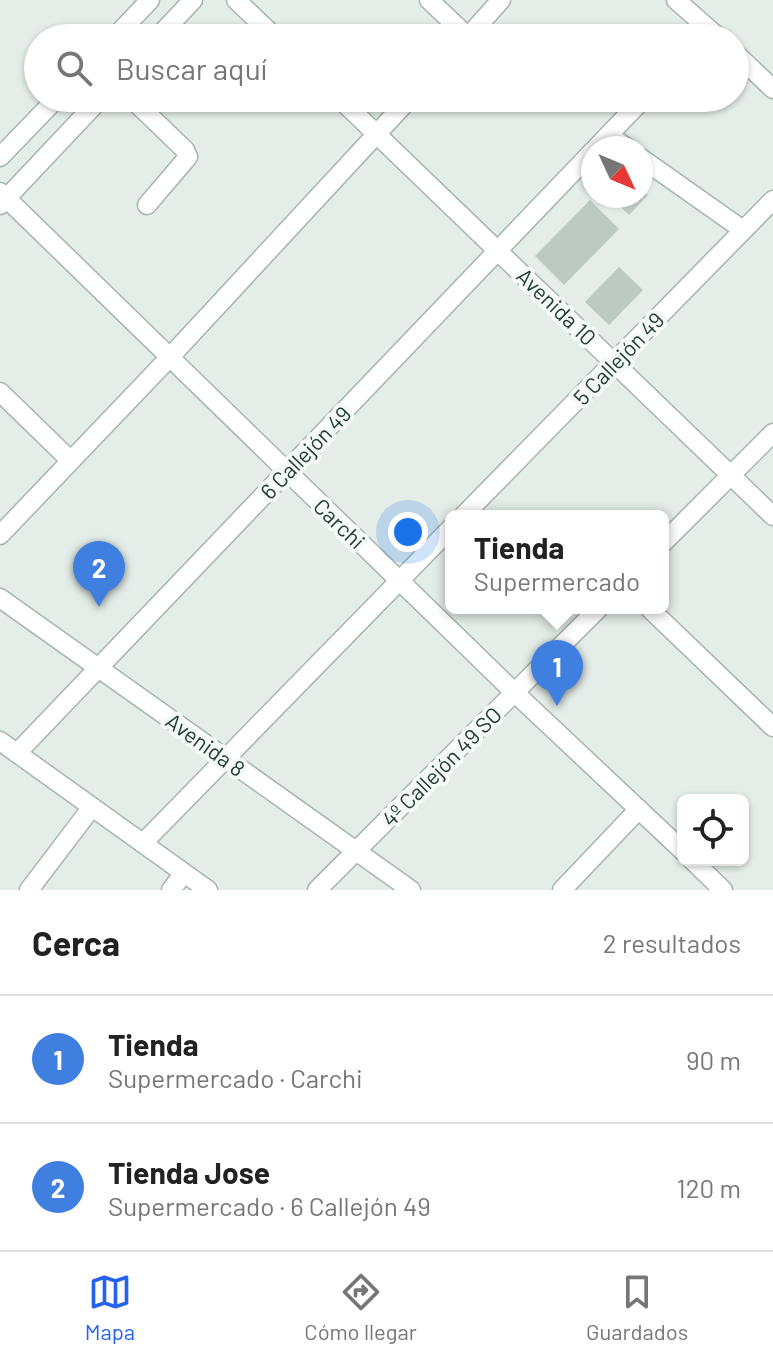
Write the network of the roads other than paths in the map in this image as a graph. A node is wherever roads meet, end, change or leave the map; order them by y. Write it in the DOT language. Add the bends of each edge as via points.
graph roads {
  1 [pos="193,0"];
  2 [pos="236,0"];
  3 [pos="429,0"];
  4 [pos="501,0"];
  5 [pos="676,0"];
  6 [pos="145,2"];
  7 [pos="126,24"];
  8 [pos="157,24"];
  9 [pos="170,24"];
  10 [pos="261,24"];
  11 [pos="453,24"];
  12 [pos="480,24"];
  13 [pos="699,24"];
  14 [pos="749,66"];
  15 [pos="773,89"];
  16 [pos="43,112"];
  17 [pos="87,112"];
  18 [pos="146,112"];
  19 [pos="353,112"];
  20 [pos="397,112"];
  21 [pos="630,112"];
  22 [pos="376,134"];
  23 [pos="607,136"];
  24 [pos="0,157"];
  25 [pos="581,163"];
  26 [pos="653,166"];
  27 [pos="2,198"];
  28 [pos="773,200"];
  29 [pos="147,205"];
  30 [pos="743,230"];
  31 [pos="498,250"];
  32 [pos="170,357"];
  33 [pos="615,361"];
  34 [pos="0,392"];
  35 [pos="773,433"];
  36 [pos="71,461"];
  37 [pos="287,471"];
  38 [pos="731,475"];
  39 [pos="469,510"];
  40 [pos="773,516"];
  41 [pos="445,534"];
  42 [pos="0,535"];
  43 [pos="669,537"];
  44 [pos="400,580"];
  45 [pos="0,598"];
  46 [pos="593,614"];
  47 [pos="655,614"];
  48 [pos="98,667"];
  49 [pos="514,692"];
  50 [pos="773,727"];
  51 [pos="0,741"];
  52 [pos="17,753"];
  53 [pos="226,758"];
  54 [pos="92,807"];
  55 [pos="639,809"];
  56 [pos="143,843"];
  57 [pos="677,845"];
  58 [pos="357,851"];
  59 [pos="698,866"];
  60 [pos="184,873"];
  61 [pos="29,890"];
  62 [pos="171,890"];
  63 [pos="208,890"];
  64 [pos="317,890"];
  65 [pos="411,890"];
  66 [pos="562,890"];
  67 [pos="723,890"];
  1 -- 9 [label="street"];
  2 -- 10 [label="street"];
  3 -- 11 [label="street"];
  4 -- 12 [label="street"];
  5 -- 13 [label="street"];
  6 -- 7 [label="street"];
  6 -- 8 [label="street"];
  14 -- 15 [label="street"];
  16 -- 24 [label="street"];
  17 -- 27 [label="street"];
  18 -- 29 [label="street" via="188,157"];
  19 -- 22 [label="street, Avenida 10"];
  20 -- 22 [label="street"];
  21 -- 23 [label="street, 6 Callejón 49"];
  22 -- 31 [label="street, Avenida 10"];
  22 -- 32 [label="street"];
  25 -- 31 [label="street, 6 Callejón 49"];
  26 -- 30 [label="street"];
  27 -- 32 [label="street, Carchi"];
  28 -- 30 [label="street, 5 Callejón 49"];
  30 -- 33 [label="street, 5 Callejón 49"];
  31 -- 33 [label="street, Avenida 10"];
  31 -- 37 [label="street, 6 Callejón 49"];
  32 -- 36 [label="street"];
  32 -- 37 [label="street, Carchi"];
  33 -- 38 [label="street, Avenida 10"];
  33 -- 39 [label="street, 5 Callejón 49"];
  34 -- 36 [label="street"];
  35 -- 38 [label="street"];
  36 -- 42 [label="street"];
  37 -- 44 [label="street, Carchi"];
  37 -- 48 [label="street, 6 Callejón 49"];
  38 -- 40 [label="street, Avenida 10"];
  38 -- 43 [label="street"];
  41 -- 44 [label="street"];
  44 -- 49 [label="street, Carchi"];
  44 -- 53 [label="street"];
  45 -- 48 [label="street, Avenida 8"];
  46 -- 49 [label="street, 4º Callejón 49 SO"];
  47 -- 50 [label="street"];
  48 -- 52 [label="street, 6 Callejón 49"];
  48 -- 53 [label="street, Avenida 8"];
  49 -- 55 [label="street, Carchi"];
  49 -- 58 [label="street, 4º Callejón 49 SO"];
  51 -- 52 [label="street"];
  52 -- 54 [label="street"];
  53 -- 56 [label="street"];
  53 -- 58 [label="street, Avenida 8"];
  54 -- 56 [label="street"];
  54 -- 61 [label="street"];
  55 -- 57 [label="street, Carchi"];
  55 -- 66 [label="street"];
  56 -- 60 [label="street"];
  58 -- 64 [label="street, 4º Callejón 49 SO"];
  58 -- 65 [label="street, Avenida 8"];
  59 -- 67 [label="street"];
  60 -- 62 [label="street"];
  60 -- 63 [label="street"];
}
